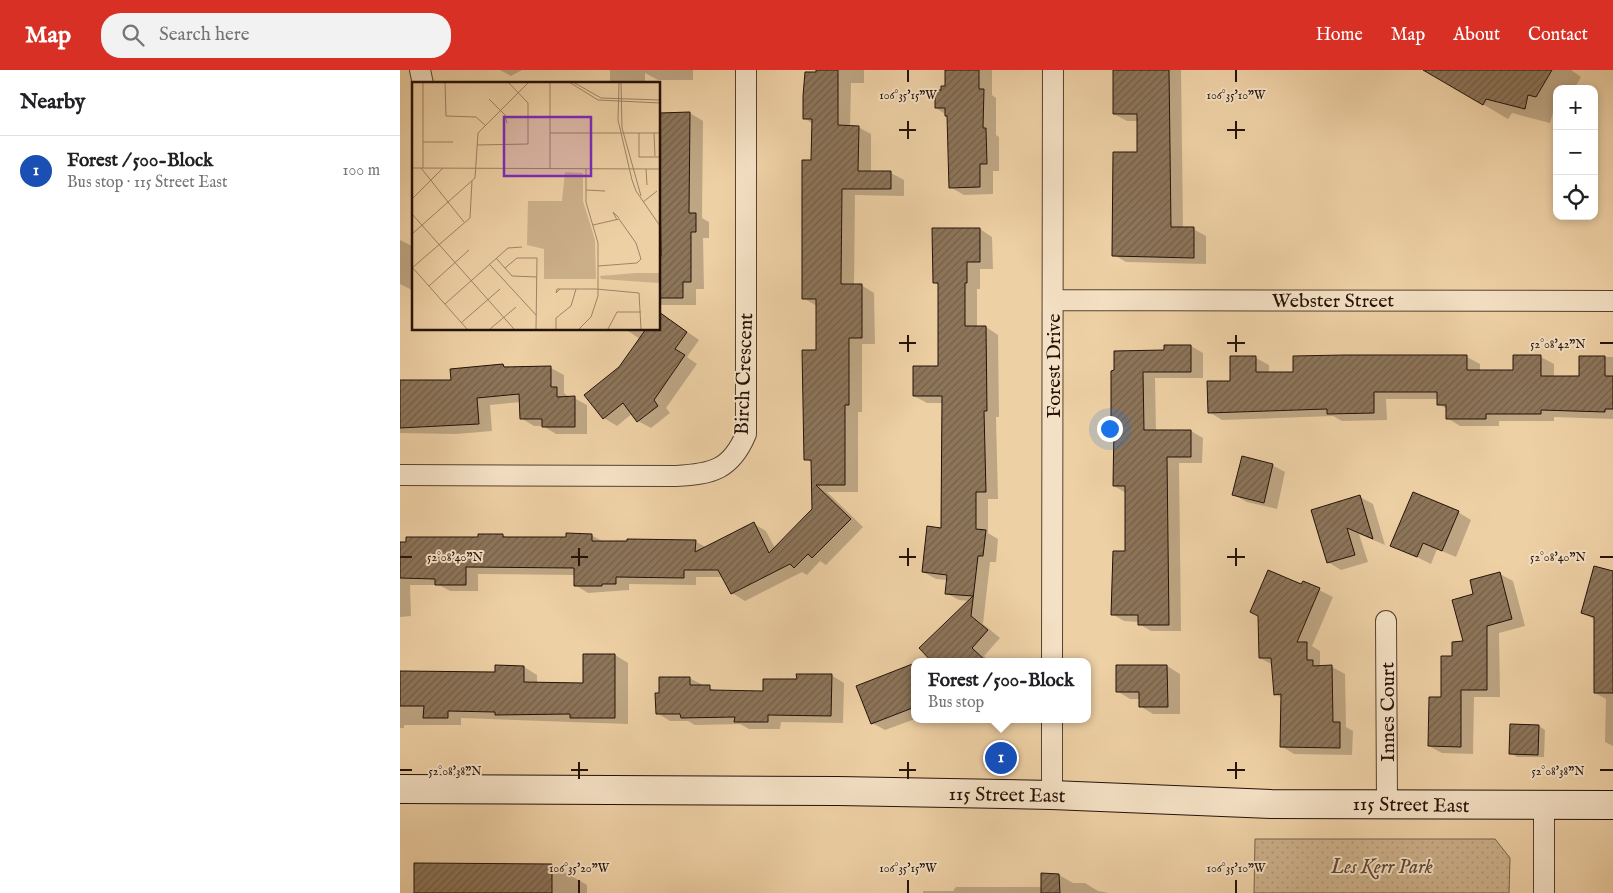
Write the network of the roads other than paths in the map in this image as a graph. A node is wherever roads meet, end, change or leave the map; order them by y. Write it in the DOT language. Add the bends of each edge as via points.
graph roads {
  1 [pos="746,70"];
  2 [pos="1053,70"];
  3 [pos="1053,300"];
  4 [pos="1613,301"];
  5 [pos="400,475"];
  6 [pos="1386,621"];
  7 [pos="1052,658"];
  8 [pos="1052,723"];
  9 [pos="400,789"];
  10 [pos="1052,795"];
  11 [pos="1387,803"];
  12 [pos="1544,805"];
  13 [pos="1613,805"];
  14 [pos="1544,893"];
  1 -- 5 [label="street, Birch Crescent" via="746,434 729,462 705,474 676,476"];
  2 -- 3 [label="street, Forest Drive"];
  3 -- 4 [label="street, Webster Street"];
  3 -- 7 [label="street, Forest Drive"];
  6 -- 11 [label="street, Innes Court"];
  8 -- 10 [label="street"];
  9 -- 10 [label="street, 115 Street East"];
  10 -- 11 [label="street, 115 Street East" via="1271,804"];
  11 -- 12 [label="street, 115 Street East"];
  12 -- 13 [label="street, 115 Street East"];
  12 -- 14 [label="street"];
}
